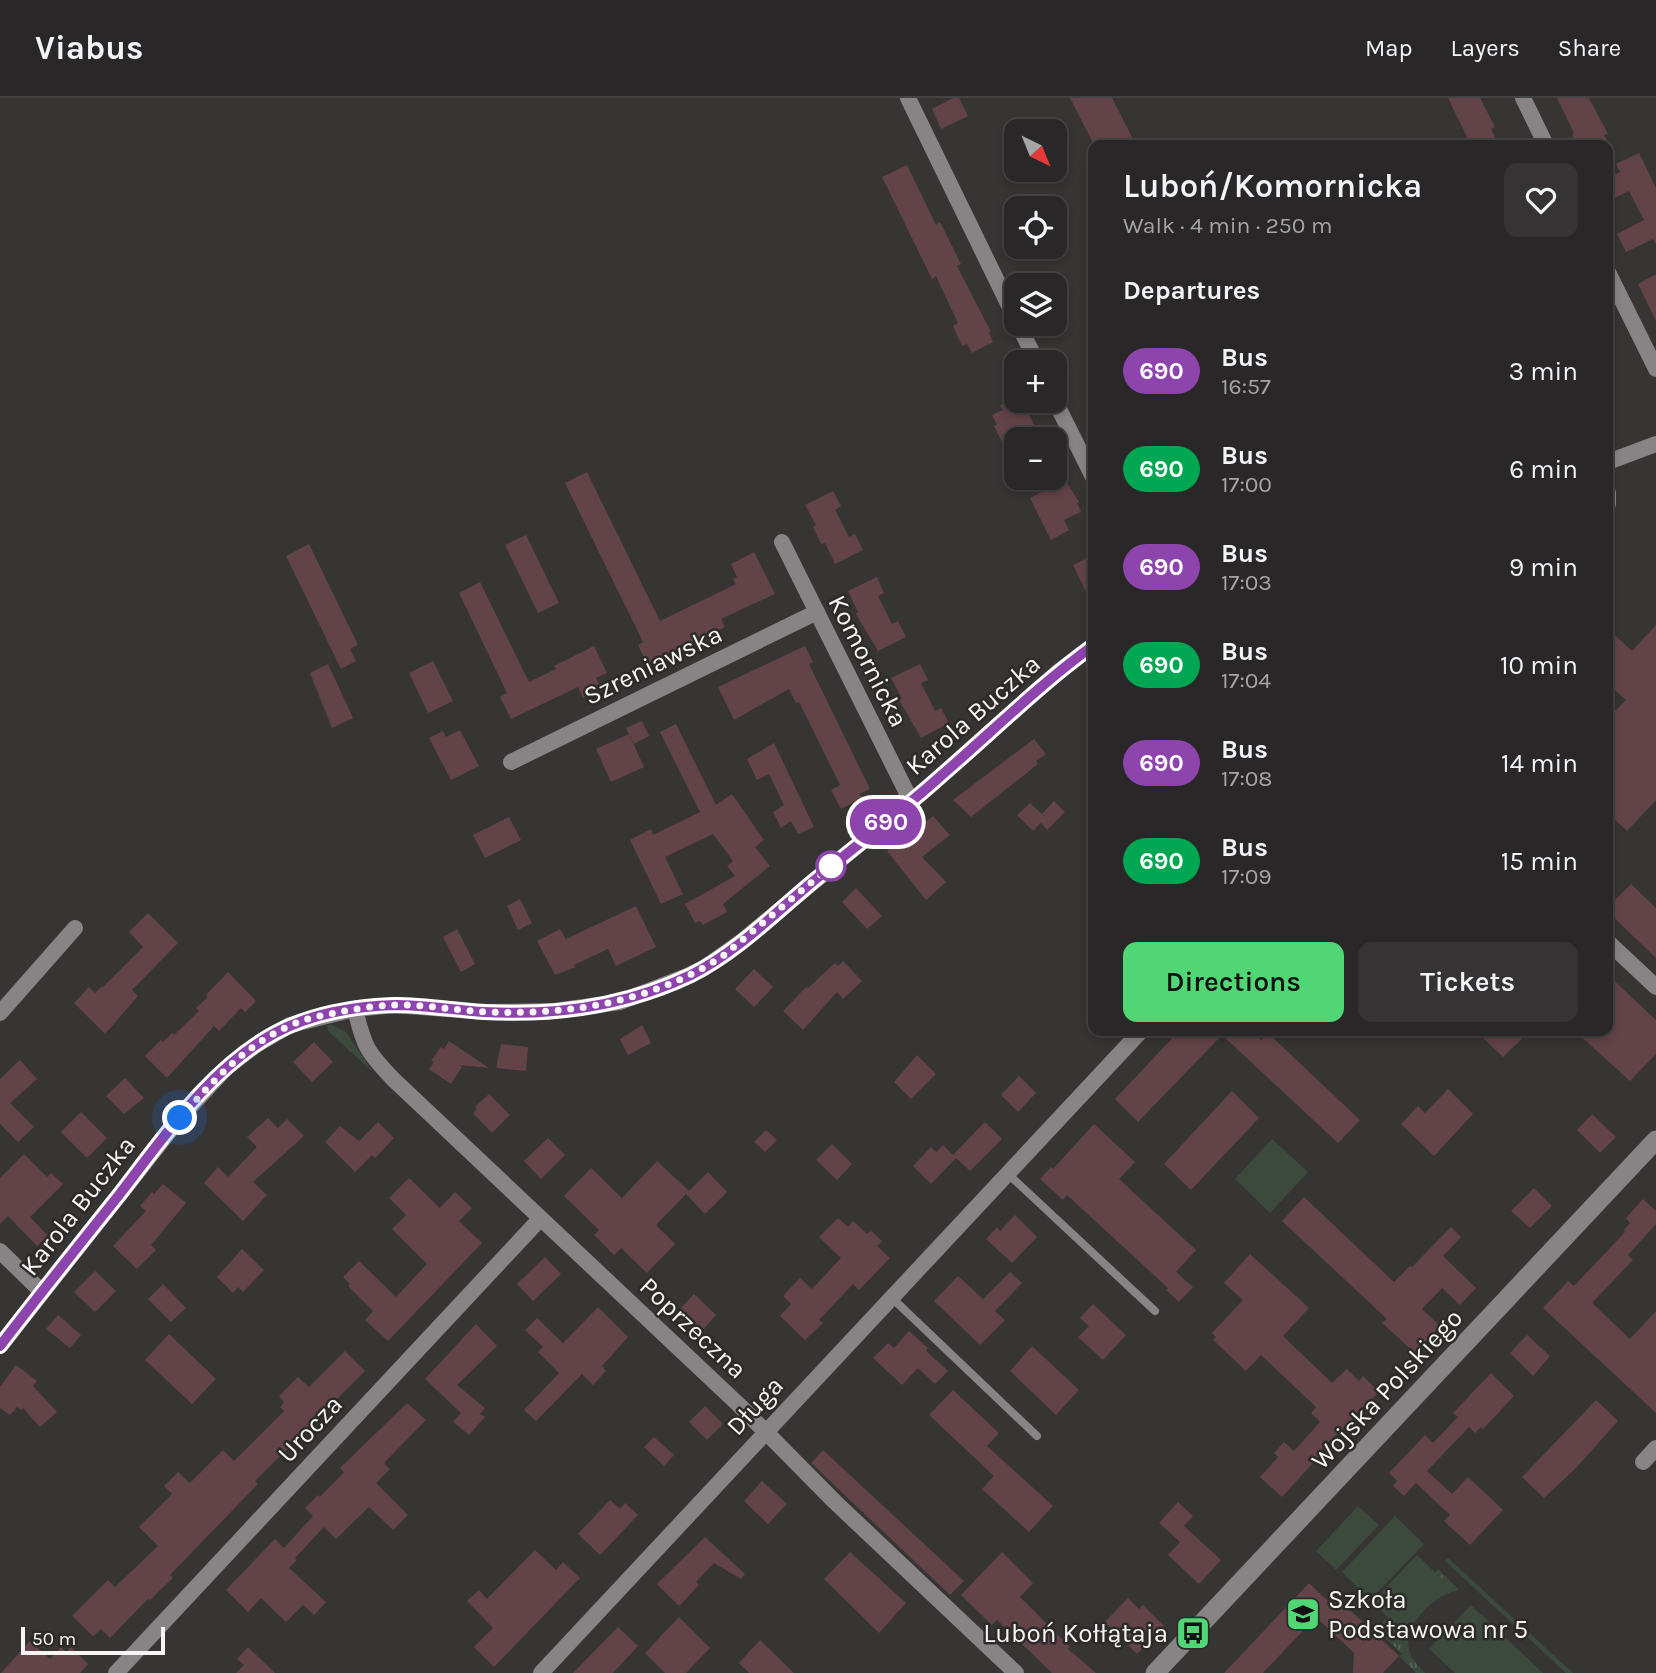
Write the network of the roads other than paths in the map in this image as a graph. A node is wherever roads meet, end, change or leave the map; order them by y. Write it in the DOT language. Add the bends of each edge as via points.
graph roads {
  1 [pos="908,98"];
  2 [pos="1523,98"];
  3 [pos="1544,140"];
  4 [pos="1613,282"];
  5 [pos="1004,296"];
  6 [pos="1656,369"];
  7 [pos="1061,413"];
  8 [pos="1656,444"];
  9 [pos="1613,460"];
  10 [pos="1088,468"];
  11 [pos="782,542"];
  12 [pos="817,612"];
  13 [pos="1088,650"];
  14 [pos="510,762"];
  15 [pos="911,801"];
  16 [pos="75,928"];
  17 [pos="1613,947"];
  18 [pos="1656,987"];
  19 [pos="355,1009"];
  20 [pos="0,1013"];
  21 [pos="1136,1036"];
  22 [pos="1656,1140"];
  23 [pos="1007,1173"];
  24 [pos="540,1219"];
  25 [pos="0,1251"];
  26 [pos="42,1292"];
  27 [pos="891,1297"];
  28 [pos="1155,1311"];
  29 [pos="0,1346"];
  30 [pos="765,1431"];
  31 [pos="1037,1436"];
  32 [pos="1656,1448"];
  33 [pos="1643,1462"];
  34 [pos="116,1673"];
  35 [pos="541,1673"];
  36 [pos="1016,1673"];
  37 [pos="1155,1673"];
  1 -- 5 [label="street"];
  2 -- 3 [label="street"];
  4 -- 6 [label="street"];
  7 -- 10 [label="street"];
  8 -- 9 [label="street"];
  11 -- 12 [label="street, Komornicka"];
  12 -- 14 [label="street, Szreniawska"];
  12 -- 15 [label="street, Komornicka"];
  13 -- 15 [label="street, Karola Buczka"];
  15 -- 19 [label="street, Karola Buczka" via="723,956 646,993 602,1005 533,1012 394,1005"];
  16 -- 20 [label="street"];
  17 -- 18 [label="street"];
  19 -- 24 [label="street, Poprzeczna" via="370,1056"];
  19 -- 26 [label="street, Karola Buczka" via="290,1025 225,1069 170,1130"];
  21 -- 23 [label="street, Długa"];
  22 -- 37 [label="street, Wojska Polskiego"];
  23 -- 27 [label="street, Długa"];
  23 -- 28 [label="lane"];
  24 -- 30 [label="street, Poprzeczna"];
  24 -- 34 [label="street, Urocza"];
  25 -- 26 [label="street"];
  26 -- 29 [label="street, Karola Buczka"];
  27 -- 30 [label="street, Długa"];
  27 -- 31 [label="lane"];
  30 -- 35 [label="street, Długa"];
  30 -- 36 [label="street, Poprzeczna"];
  32 -- 33 [label="street"];
}
